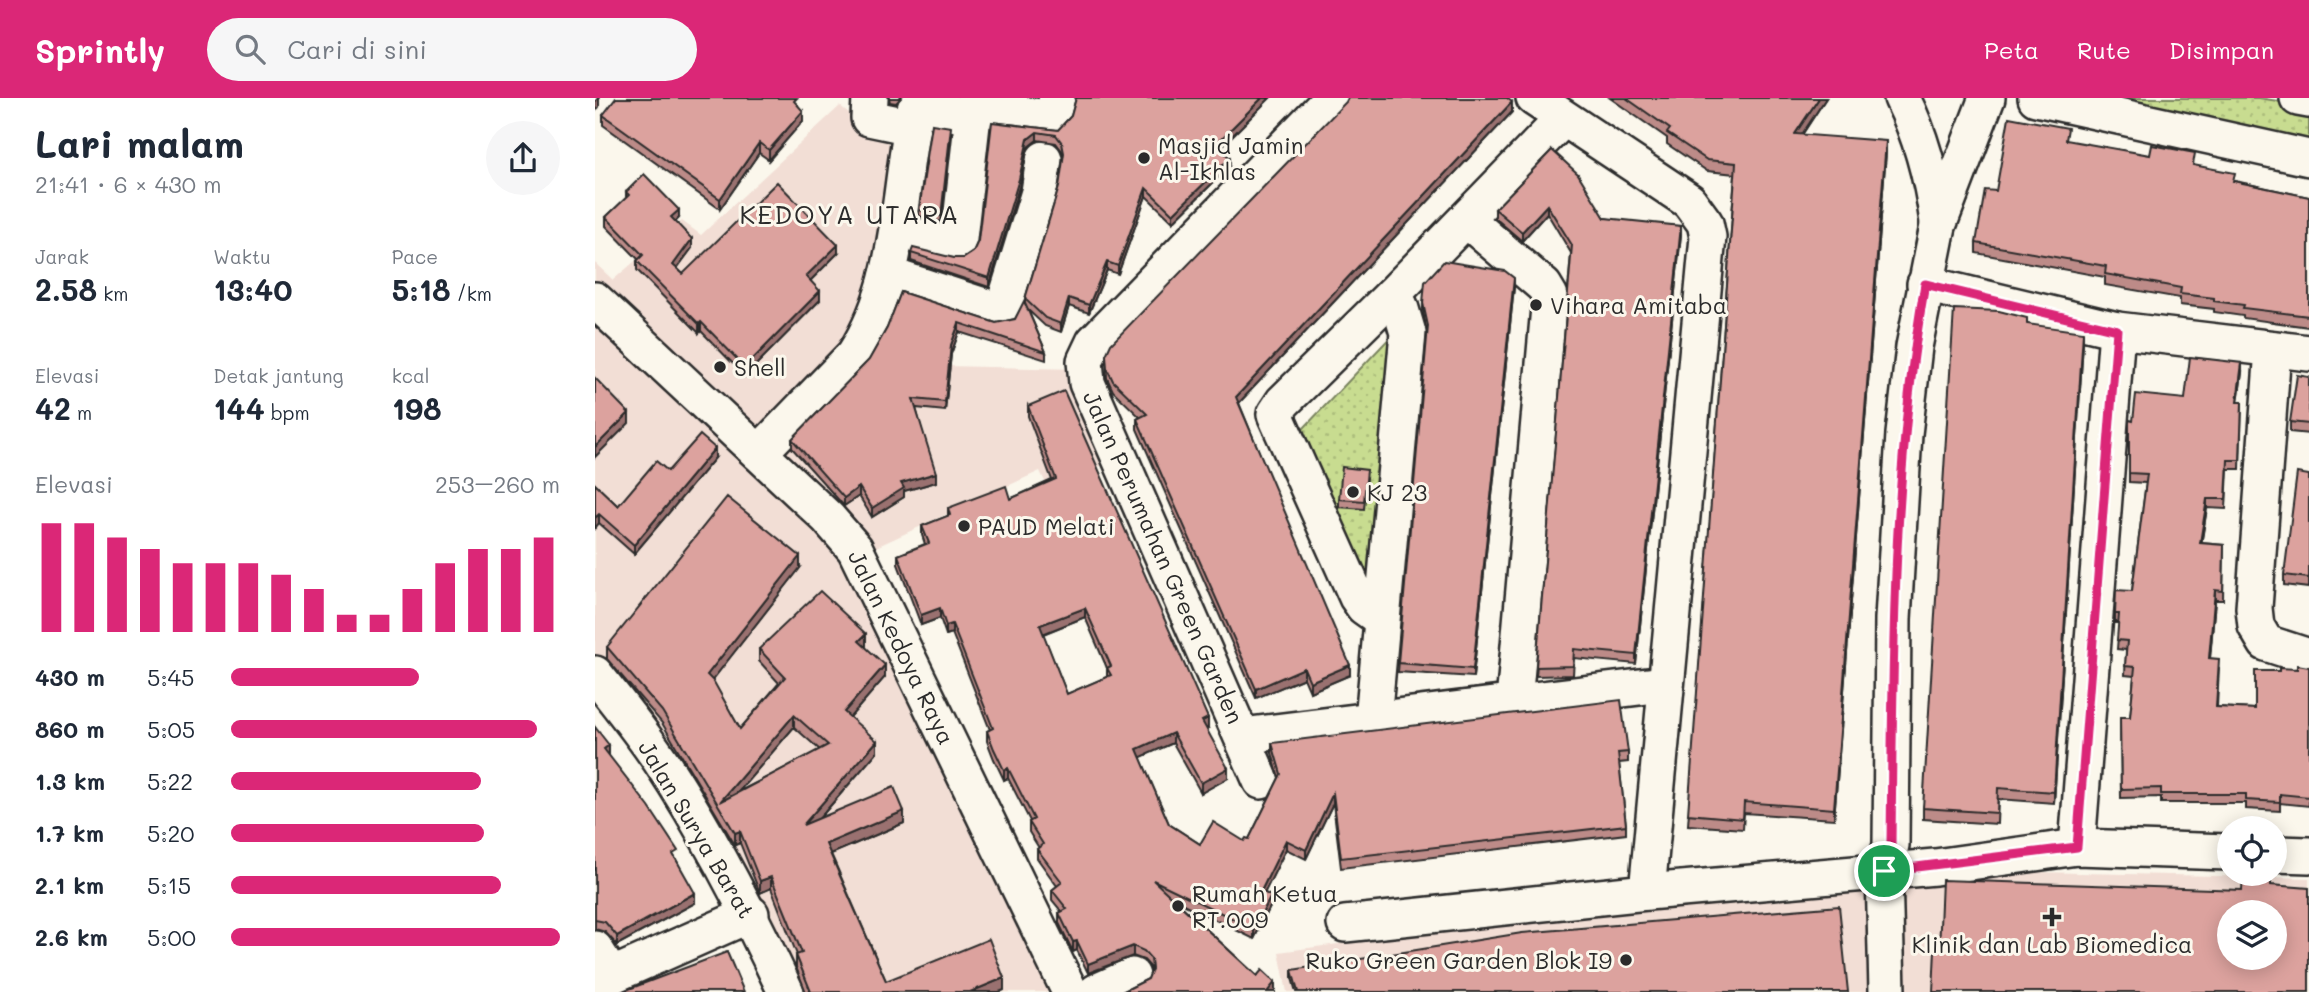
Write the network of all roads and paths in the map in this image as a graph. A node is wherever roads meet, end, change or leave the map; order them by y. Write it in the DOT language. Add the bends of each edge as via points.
graph roads {
  1 [pos="870,98"];
  2 [pos="1058,98"];
  3 [pos="1332,98"];
  4 [pos="1534,98"];
  5 [pos="1902,98"];
  6 [pos="1987,98"];
  7 [pos="2036,98"];
  8 [pos="2298,98"];
  9 [pos="2309,100"];
  10 [pos="974,108"];
  11 [pos="913,118"];
  12 [pos="1563,119"];
  13 [pos="2309,158"];
  14 [pos="1044,159"];
  15 [pos="1467,220"];
  16 [pos="1938,226"];
  17 [pos="899,232"];
  18 [pos="888,275"];
  19 [pos="1925,284"];
  20 [pos="1392,295"];
  21 [pos="595,300"];
  22 [pos="2117,330"];
  23 [pos="2273,349"];
  24 [pos="2309,353"];
  25 [pos="759,453"];
  26 [pos="1381,619"];
  27 [pos="2309,657"];
  28 [pos="595,674"];
  29 [pos="1664,684"];
  30 [pos="1514,702"];
  31 [pos="1373,720"];
  32 [pos="1242,736"];
  33 [pos="1261,781"];
  34 [pos="2077,847"];
  35 [pos="2217,852"];
  36 [pos="2287,854"];
  37 [pos="2309,855"];
  38 [pos="1893,862"];
  39 [pos="1647,892"];
  40 [pos="751,914"];
  41 [pos="1345,924"];
  42 [pos="601,970"];
  43 [pos="1132,976"];
  44 [pos="786,992"];
  45 [pos="1070,992"];
  46 [pos="1096,992"];
  47 [pos="1887,992"];
  48 [pos="1912,992"];
  1 -- 11 [label="street" via="869,118"];
  2 -- 10 [label="street" via="1052,119"];
  3 -- 32 [label="street, Jalan Perumahan Green Garden" via="1094,342 1085,361 1087,383"];
  4 -- 12 [label="street"];
  5 -- 16 [label="street" via="1931,176"];
  6 -- 16 [label="street"];
  7 -- 13 [label="street"];
  8 -- 9 [label="street"];
  10 -- 11 [label="street" via="920,107"];
  10 -- 17 [label="street" via="958,247"];
  11 -- 17 [label="street"];
  12 -- 15 [label="street"];
  12 -- 29 [label="street" via="1689,201 1707,230"];
  14 -- 18 [label="street" via="1039,192 1002,312"];
  15 -- 20 [label="street"];
  15 -- 30 [label="street" via="1550,296"];
  16 -- 19 [label="street"];
  17 -- 18 [label="street"];
  18 -- 25 [label="street" via="854,355"];
  19 -- 22 [label="street"];
  19 -- 38 [label="street" via="1906,422 1896,570"];
  20 -- 26 [label="street" via="1408,332"];
  20 -- 26 [label="street" via="1275,414 1357,597"];
  21 -- 25 [label="street, Jalan Kedoya Raya"];
  22 -- 23 [label="street"];
  22 -- 34 [label="street"];
  23 -- 24 [label="street"];
  23 -- 27 [label="street" via="2256,626 2266,643"];
  25 -- 45 [label="street, Jalan Kedoya Raya" via="855,549"];
  26 -- 31 [label="street"];
  28 -- 40 [label="street, Jalan Surya Barat" via="659,758"];
  29 -- 30 [label="street, Jalan Perumahan Green Garden"];
  29 -- 39 [label="street"];
  30 -- 31 [label="street, Jalan Perumahan Green Garden"];
  31 -- 32 [label="street, Jalan Perumahan Green Garden"];
  32 -- 33 [label="street, Jalan Perumahan Green Garden"];
  34 -- 35 [label="street"];
  34 -- 38 [label="street"];
  36 -- 37 [label="street"];
  38 -- 39 [label="street"];
  38 -- 47 [label="street"];
  38 -- 48 [label="street"];
  39 -- 41 [label="street"];
  40 -- 42 [label="street"];
  40 -- 44 [label="street, Jalan Surya Barat"];
  43 -- 46 [label="street"];
}
